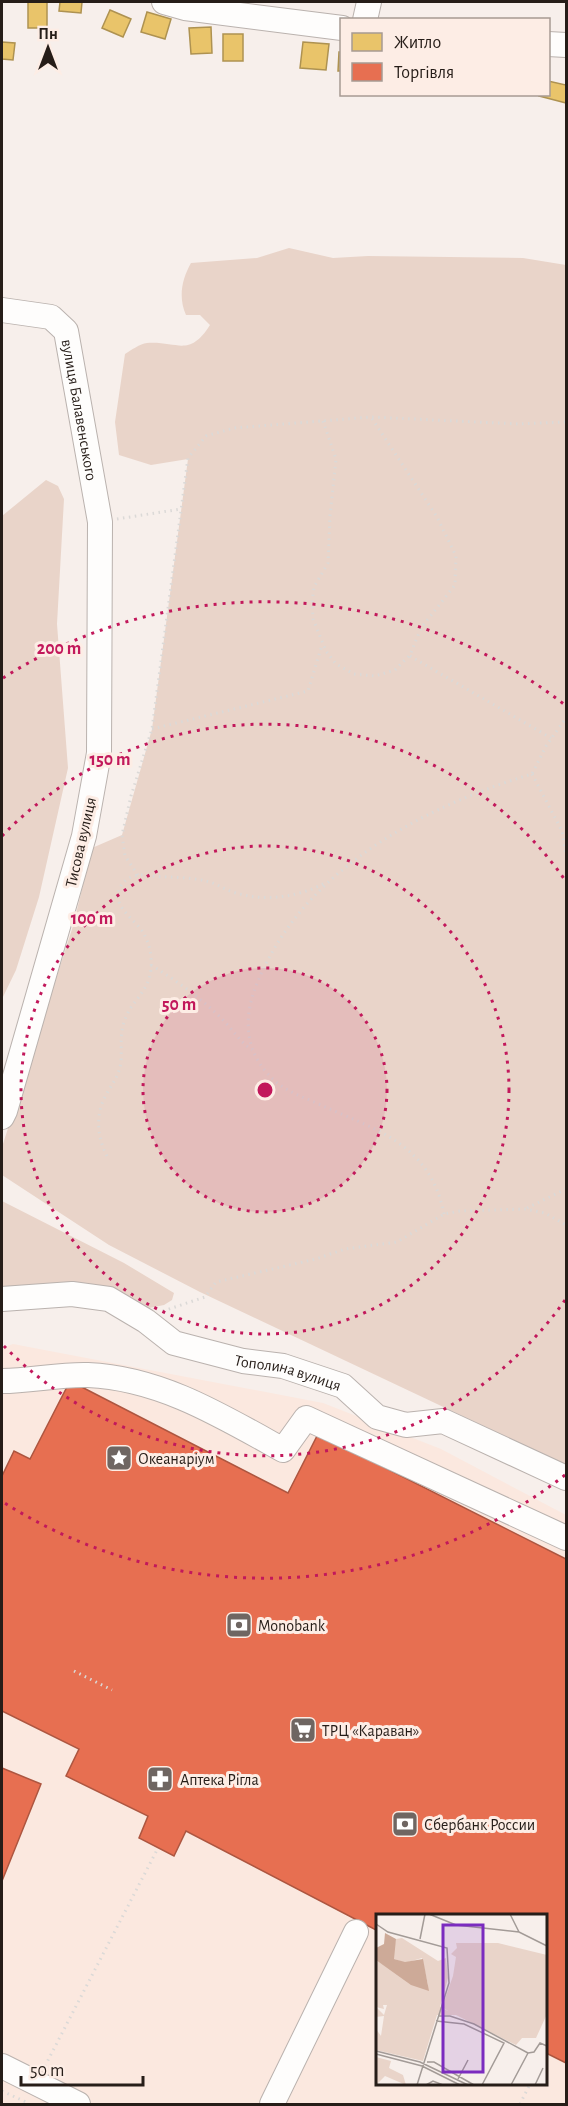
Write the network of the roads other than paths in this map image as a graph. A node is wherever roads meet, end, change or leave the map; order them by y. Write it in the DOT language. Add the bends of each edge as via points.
graph roads {
  1 [pos="164,2"];
  2 [pos="369,2"];
  3 [pos="365,18"];
  4 [pos="340,28"];
  5 [pos="550,44"];
  6 [pos="567,45"];
  7 [pos="2,310"];
  8 [pos="100,522"];
  9 [pos="2,1117"];
  10 [pos="2,1299"];
  11 [pos="2,1381"];
  12 [pos="567,1478"];
  13 [pos="567,1538"];
  14 [pos="356,1932"];
  15 [pos="2,2066"];
  16 [pos="31,2097"];
  17 [pos="78,2104"];
  18 [pos="272,2104"];
  1 -- 4 [label="street"];
  2 -- 3 [label="street"];
  5 -- 6 [label="street"];
  7 -- 8 [label="street, вулиця Балавенського" via="51,317 66,331"];
  8 -- 9 [label="street, Тисова вулиця" via="99,753 84,836"];
  10 -- 12 [label="street, Тополина вулиця" via="72,1294 109,1299 174,1344 243,1361 283,1366 343,1386 377,1417 406,1425 443,1421"];
  11 -- 13 [label="street" via="88,1375 146,1384 204,1406 283,1450 306,1418"];
  14 -- 18 [label="street"];
  15 -- 16 [label="street"];
  16 -- 17 [label="street"];
}
